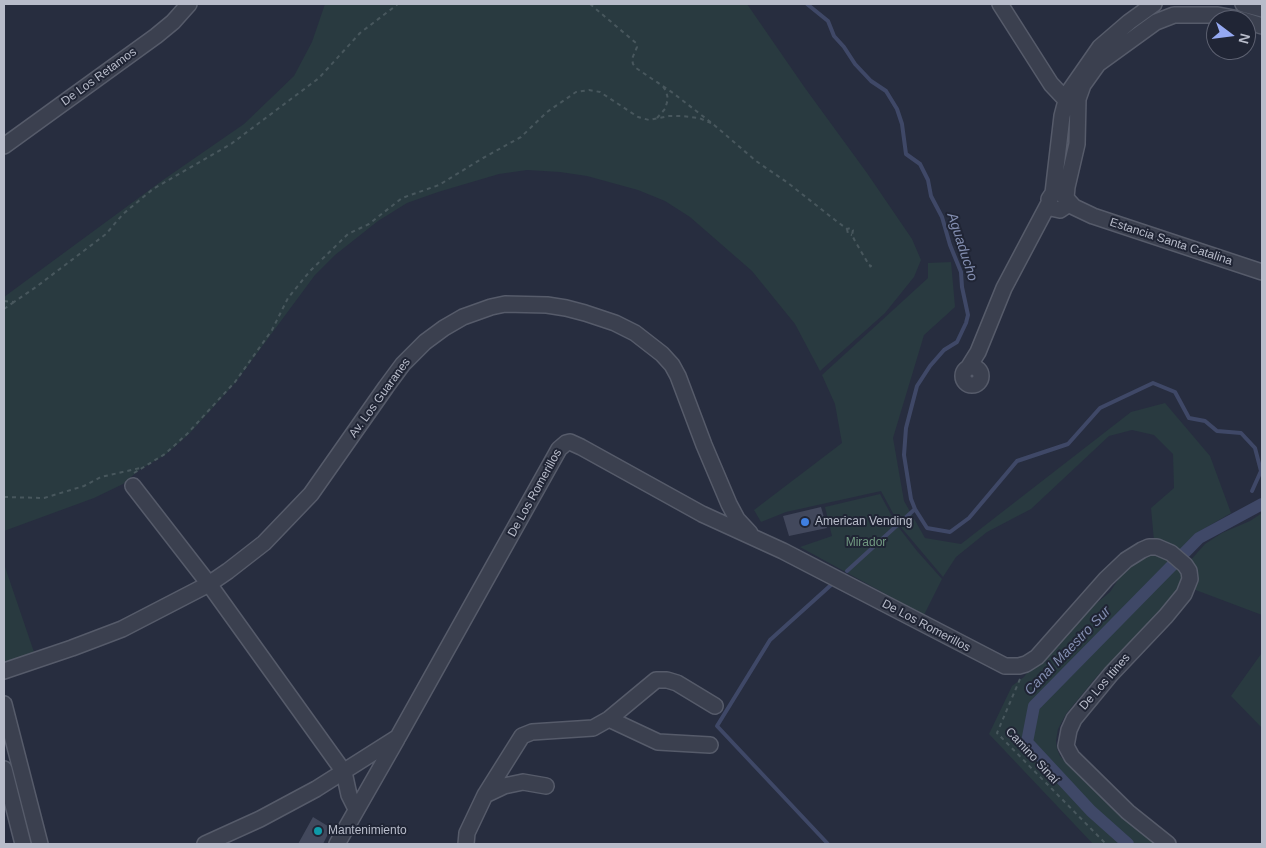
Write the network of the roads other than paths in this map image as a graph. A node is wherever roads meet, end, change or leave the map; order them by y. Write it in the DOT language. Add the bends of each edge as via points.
graph roads {
  1 [pos="189,4"];
  2 [pos="1000,4"];
  3 [pos="1154,4"];
  4 [pos="1242,4"];
  5 [pos="1262,9"];
  6 [pos="1206,15"];
  7 [pos="1072,102"];
  8 [pos="4,146"];
  9 [pos="1055,205"];
  10 [pos="1262,272"];
  11 [pos="974,370"];
  12 [pos="133,486"];
  13 [pos="754,537"];
  14 [pos="209,584"];
  15 [pos="1019,665"];
  16 [pos="4,671"];
  17 [pos="4,704"];
  18 [pos="714,706"];
  19 [pos="609,719"];
  20 [pos="398,737"];
  21 [pos="710,745"];
  22 [pos="4,769"];
  23 [pos="344,772"];
  24 [pos="546,786"];
  25 [pos="485,795"];
  26 [pos="356,809"];
  27 [pos="23,844"];
  28 [pos="40,844"];
  29 [pos="205,844"];
  30 [pos="337,844"];
  31 [pos="466,844"];
  32 [pos="1168,844"];
  1 -- 8 [label="street, De Los Retamos" via="156,36"];
  2 -- 7 [label="street" via="1051,84"];
  3 -- 7 [label="street" via="1100,47 1068,93"];
  4 -- 5 [label="street"];
  6 -- 7 [label="street" via="1174,16 1156,22 1098,64"];
  7 -- 9 [label="street" via="1062,116"];
  9 -- 10 [label="street, Estancia Santa Catalina"];
  9 -- 11 [label="street" via="1004,288"];
  12 -- 14 [label="street"];
  13 -- 14 [label="street, Av. Los Guaranes" via="729,504 678,376 662,354 635,333 585,313 547,305 505,304 463,317 425,342 403,364 295,512 264,543"];
  13 -- 15 [label="street, De Los Romerillos" via="1005,666"];
  13 -- 20 [label="street, De Los Romerillos" via="702,514 581,447 566,443 559,449"];
  14 -- 16 [label="street, Av. Los Guaranes" via="122,629"];
  14 -- 23 [label="street"];
  15 -- 32 [label="street, De Los Itines" via="1042,652 1080,609 1109,585 1126,560 1142,550 1149,547 1164,549 1186,565 1190,579 1184,594 1074,719 1066,746 1072,757 1128,812"];
  17 -- 28 [label="street"];
  18 -- 19 [label="street" via="677,683 656,680"];
  19 -- 21 [label="street" via="658,742"];
  19 -- 25 [label="street" via="593,728 532,732 522,736"];
  20 -- 23 [label="street, De Los Romerillos"];
  20 -- 26 [label="street"];
  22 -- 27 [label="street"];
  23 -- 26 [label="street"];
  23 -- 29 [label="street, De Los Romerillos" via="282,808"];
  24 -- 25 [label="street" via="523,782"];
  25 -- 31 [label="street"];
  26 -- 30 [label="street"];
}
